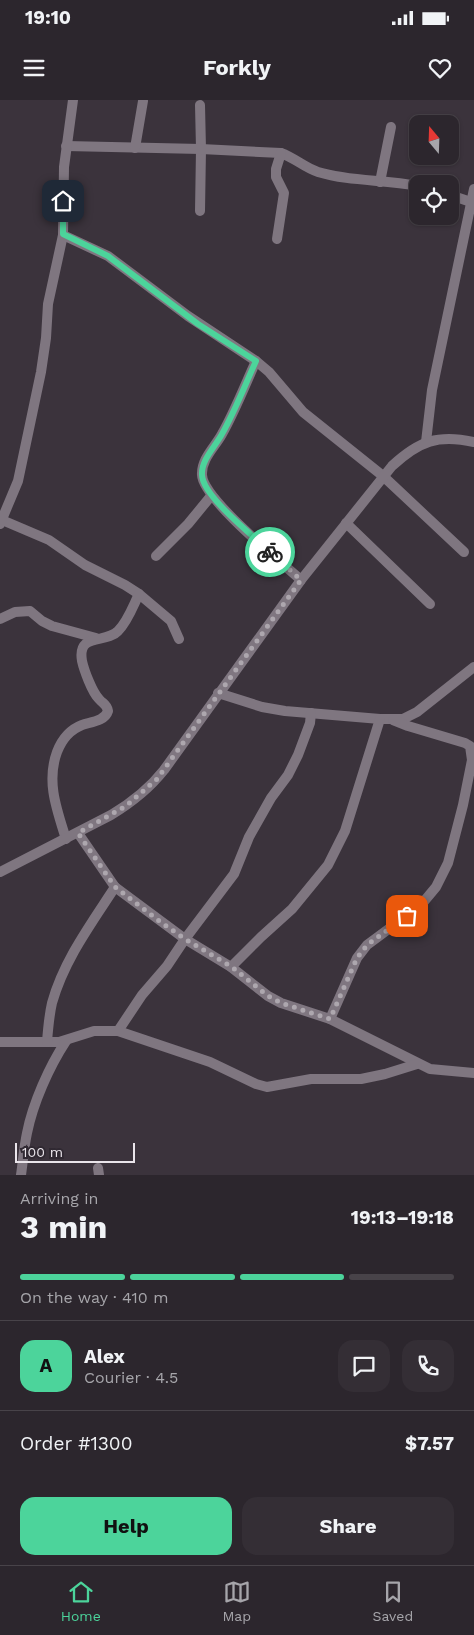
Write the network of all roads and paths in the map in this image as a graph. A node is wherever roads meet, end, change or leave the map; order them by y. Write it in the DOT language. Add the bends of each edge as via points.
graph roads {
  1 [pos="73,100"];
  2 [pos="143,101"];
  3 [pos="200,105"];
  4 [pos="391,127"];
  5 [pos="66,146"];
  6 [pos="135,148"];
  7 [pos="201,148"];
  8 [pos="281,153"];
  9 [pos="380,182"];
  10 [pos="409,185"];
  11 [pos="474,189"];
  12 [pos="459,198"];
  13 [pos="471,202"];
  14 [pos="200,212"];
  15 [pos="63,234"];
  16 [pos="277,238"];
  17 [pos="256,361"];
  18 [pos="426,442"];
  19 [pos="474,442"];
  20 [pos="383,476"];
  21 [pos="212,496"];
  22 [pos="1,522"];
  23 [pos="346,522"];
  24 [pos="464,552"];
  25 [pos="156,556"];
  26 [pos="301,580"];
  27 [pos="139,594"];
  28 [pos="430,604"];
  29 [pos="0,619"];
  30 [pos="96,638"];
  31 [pos="179,639"];
  32 [pos="474,667"];
  33 [pos="218,693"];
  34 [pos="311,713"];
  35 [pos="380,719"];
  36 [pos="394,720"];
  37 [pos="78,833"];
  38 [pos="66,839"];
  39 [pos="0,872"];
  40 [pos="115,887"];
  41 [pos="185,939"];
  42 [pos="232,967"];
  43 [pos="330,1019"];
  44 [pos="118,1032"];
  45 [pos="66,1041"];
  46 [pos="0,1042"];
  47 [pos="47,1042"];
  48 [pos="417,1064"];
  49 [pos="474,1073"];
  50 [pos="21,1175"];
  1 -- 5 [label="street"];
  2 -- 6 [label="street"];
  3 -- 7 [label="street"];
  4 -- 9 [label="street"];
  5 -- 6 [label="street"];
  5 -- 15 [label="street"];
  6 -- 7 [label="street"];
  7 -- 8 [label="street"];
  7 -- 14 [label="street"];
  8 -- 9 [label="street" via="317,172 350,180"];
  8 -- 16 [label="street" via="276,177 284,193"];
  9 -- 10 [label="street"];
  11 -- 13 [label="street"];
  12 -- 13 [label="street"];
  13 -- 18 [label="street" via="434,382"];
  15 -- 17 [label="street" via="108,256 188,316"];
  15 -- 22 [label="street" via="18,480"];
  17 -- 20 [label="street" via="303,412"];
  17 -- 21 [label="street" via="222,435 206,459 202,475"];
  18 -- 19 [label="street" via="443,438"];
  18 -- 20 [label="street" via="405,454"];
  20 -- 23 [label="street"];
  20 -- 24 [label="street"];
  21 -- 25 [label="street"];
  21 -- 26 [label="street"];
  22 -- 27 [label="street" via="49,540 92,569"];
  23 -- 26 [label="street"];
  23 -- 28 [label="street"];
  26 -- 33 [label="street"];
  27 -- 30 [label="street" via="117,633"];
  27 -- 31 [label="street" via="172,621"];
  29 -- 30 [label="street" via="15,612 30,611 52,626"];
  30 -- 38 [label="street" via="86,642 82,661 88,679 108,711 103,718 77,727 65,736 52,772 52,789"];
  32 -- 36 [label="street" via="411,717"];
  33 -- 34 [label="street" via="262,707"];
  33 -- 37 [label="street" via="157,779 126,806"];
  34 -- 35 [label="street"];
  34 -- 41 [label="street" via="298,755 249,837 234,874"];
  35 -- 36 [label="street"];
  35 -- 42 [label="street" via="346,832 328,865 292,909"];
  36 -- 43 [label="street" via="470,746 472,760 463,805 448,864 436,887 421,904 367,945 357,958"];
  37 -- 38 [label="street"];
  37 -- 40 [label="street"];
  38 -- 39 [label="street"];
  40 -- 41 [label="street"];
  40 -- 47 [label="street" via="65,968 51,1005"];
  41 -- 42 [label="street"];
  41 -- 44 [label="street"];
  42 -- 43 [label="street" via="281,1003"];
  43 -- 48 [label="street"];
  44 -- 45 [label="street" via="94,1031"];
  44 -- 48 [label="street" via="210,1062 251,1082 267,1086 311,1079 361,1079"];
  45 -- 47 [label="street"];
  45 -- 50 [label="street" via="57,1054 34,1108"];
  46 -- 47 [label="street"];
  48 -- 49 [label="street" via="430,1069"];
}
